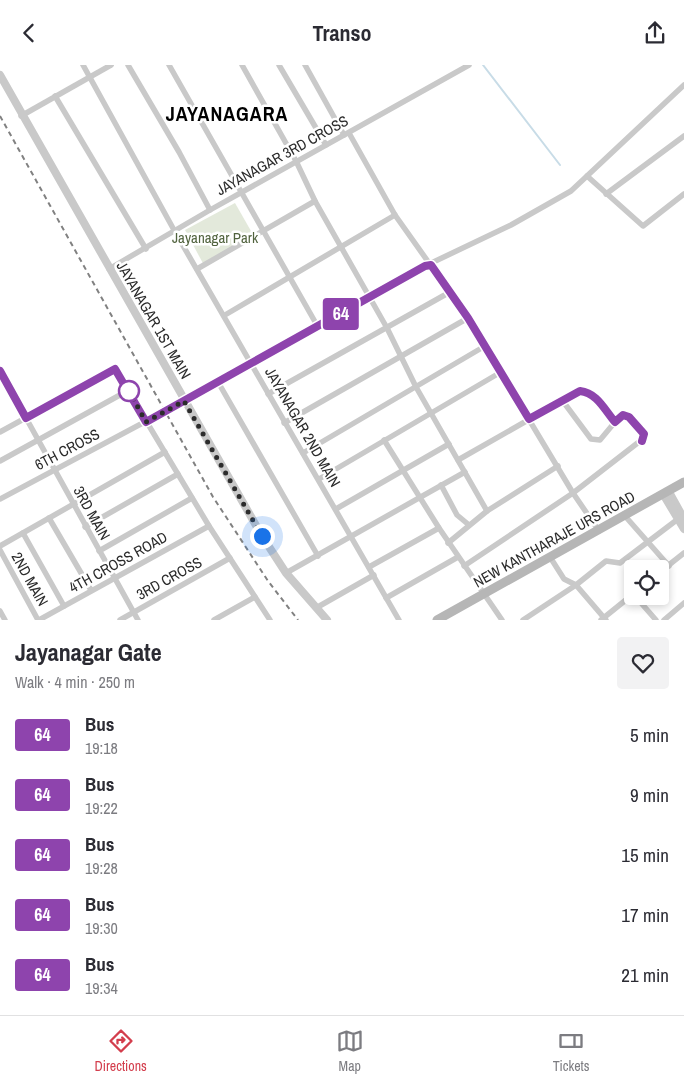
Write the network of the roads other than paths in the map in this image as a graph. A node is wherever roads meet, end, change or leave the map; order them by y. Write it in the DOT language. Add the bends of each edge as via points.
graph roads {
  1 [pos="83,65"];
  2 [pos="111,65"];
  3 [pos="128,65"];
  4 [pos="169,65"];
  5 [pos="242,65"];
  6 [pos="279,65"];
  7 [pos="305,65"];
  8 [pos="469,65"];
  9 [pos="461,67"];
  10 [pos="0,75"];
  11 [pos="90,77"];
  12 [pos="684,85"];
  13 [pos="55,96"];
  14 [pos="22,116"];
  15 [pos="346,134"];
  16 [pos="684,136"];
  17 [pos="326,145"];
  18 [pos="296,161"];
  19 [pos="586,177"];
  20 [pos="243,193"];
  21 [pos="606,194"];
  22 [pos="684,194"];
  23 [pos="315,201"];
  24 [pos="210,210"];
  25 [pos="395,215"];
  26 [pos="174,230"];
  27 [pos="264,230"];
  28 [pos="342,246"];
  29 [pos="146,249"];
  30 [pos="431,265"];
  31 [pos="109,269"];
  32 [pos="197,269"];
  33 [pos="291,278"];
  34 [pos="450,292"];
  35 [pos="371,298"];
  36 [pos="225,315"];
  37 [pos="468,318"];
  38 [pos="318,327"];
  39 [pos="387,328"];
  40 [pos="485,346"];
  41 [pos="401,357"];
  42 [pos="252,363"];
  43 [pos="0,371"];
  44 [pos="501,372"];
  45 [pos="218,382"];
  46 [pos="416,387"];
  47 [pos="129,390"];
  48 [pos="268,394"];
  49 [pos="562,400"];
  50 [pos="184,401"];
  51 [pos="431,413"];
  52 [pos="26,418"];
  53 [pos="529,419"];
  54 [pos="146,422"];
  55 [pos="615,422"];
  56 [pos="284,423"];
  57 [pos="0,432"];
  58 [pos="38,441"];
  59 [pos="384,441"];
  60 [pos="448,444"];
  61 [pos="165,452"];
  62 [pos="303,453"];
  63 [pos="458,460"];
  64 [pos="0,461"];
  65 [pos="558,466"];
  66 [pos="53,470"];
  67 [pos="403,471"];
  68 [pos="464,472"];
  69 [pos="178,474"];
  70 [pos="319,479"];
  71 [pos="684,483"];
  72 [pos="441,485"];
  73 [pos="573,493"];
  74 [pos="666,493"];
  75 [pos="192,498"];
  76 [pos="420,498"];
  77 [pos="0,499"];
  78 [pos="73,505"];
  79 [pos="336,509"];
  80 [pos="487,511"];
  81 [pos="625,516"];
  82 [pos="49,518"];
  83 [pos="681,519"];
  84 [pos="209,525"];
  85 [pos="469,525"];
  86 [pos="85,527"];
  87 [pos="439,528"];
  88 [pos="684,529"];
  89 [pos="599,531"];
  90 [pos="23,533"];
  91 [pos="352,537"];
  92 [pos="647,542"];
  93 [pos="448,543"];
  94 [pos="0,545"];
  95 [pos="0,550"];
  96 [pos="99,551"];
  97 [pos="684,553"];
  98 [pos="318,556"];
  99 [pos="458,557"];
  100 [pos="550,557"];
  101 [pos="230,558"];
  102 [pos="663,560"];
  103 [pos="669,565"];
  104 [pos="464,566"];
  105 [pos="369,567"];
  106 [pos="286,573"];
  107 [pos="374,575"];
  108 [pos="114,578"];
  109 [pos="576,585"];
  110 [pos="91,590"];
  111 [pos="484,594"];
  112 [pos="255,597"];
  113 [pos="386,598"];
  114 [pos="624,603"];
  115 [pos="684,603"];
  116 [pos="643,605"];
  117 [pos="64,606"];
  118 [pos="316,607"];
  119 [pos="0,611"];
  120 [pos="134,613"];
  121 [pos="527,619"];
  122 [pos="604,619"];
  123 [pos="5,620"];
  124 [pos="38,620"];
  125 [pos="120,620"];
  126 [pos="138,620"];
  127 [pos="214,620"];
  128 [pos="270,620"];
  129 [pos="327,620"];
  130 [pos="398,620"];
  131 [pos="437,620"];
  132 [pos="502,620"];
  133 [pos="656,620"];
  134 [pos="664,620"];
  1 -- 11 [label="street, JAYANAGAR 2ND MAIN"];
  2 -- 11 [label="street"];
  3 -- 24 [label="street"];
  4 -- 20 [label="street"];
  5 -- 18 [label="street"];
  6 -- 17 [label="street"];
  7 -- 15 [label="street"];
  8 -- 9 [label="street, JAYANAGAR 3RD CROSS"];
  9 -- 15 [label="street, JAYANAGAR 3RD CROSS"];
  10 -- 14 [label="street, JAYANAGAR 1ST MAIN"];
  11 -- 13 [label="street"];
  11 -- 26 [label="street, JAYANAGAR 2ND MAIN"];
  12 -- 19 [label="street, 6TH CROSS"];
  13 -- 14 [label="street"];
  13 -- 29 [label="street"];
  14 -- 31 [label="street, JAYANAGAR 1ST MAIN"];
  15 -- 17 [label="street, JAYANAGAR 3RD CROSS"];
  15 -- 25 [label="street"];
  16 -- 21 [label="street"];
  17 -- 18 [label="street, JAYANAGAR 3RD CROSS"];
  18 -- 20 [label="street, JAYANAGAR 3RD CROSS"];
  18 -- 23 [label="street"];
  19 -- 21 [label="street"];
  19 -- 30 [label="street, 6TH CROSS" via="574,188 511,225"];
  20 -- 24 [label="street, JAYANAGAR 3RD CROSS"];
  20 -- 27 [label="street"];
  21 -- 22 [label="street" via="643,226"];
  23 -- 27 [label="street"];
  23 -- 28 [label="street"];
  24 -- 26 [label="street, JAYANAGAR 3RD CROSS"];
  25 -- 28 [label="street"];
  25 -- 30 [label="street"];
  26 -- 29 [label="street, JAYANAGAR 3RD CROSS"];
  26 -- 32 [label="street, JAYANAGAR 2ND MAIN"];
  27 -- 32 [label="street"];
  27 -- 33 [label="street"];
  28 -- 33 [label="street"];
  28 -- 35 [label="street"];
  29 -- 31 [label="street, JAYANAGAR 3RD CROSS"];
  30 -- 34 [label="street"];
  30 -- 35 [label="street, 6TH CROSS"];
  31 -- 50 [label="street, JAYANAGAR 1ST MAIN"];
  32 -- 36 [label="street, JAYANAGAR 2ND MAIN"];
  33 -- 36 [label="street"];
  33 -- 38 [label="street"];
  34 -- 37 [label="street"];
  34 -- 39 [label="street"];
  35 -- 38 [label="street, 6TH CROSS"];
  35 -- 39 [label="street"];
  36 -- 42 [label="street, JAYANAGAR 2ND MAIN"];
  37 -- 40 [label="street"];
  37 -- 41 [label="street"];
  38 -- 42 [label="street, 6TH CROSS"];
  39 -- 41 [label="street"];
  39 -- 48 [label="street"];
  40 -- 44 [label="street"];
  40 -- 46 [label="street"];
  41 -- 46 [label="street"];
  41 -- 56 [label="street"];
  42 -- 45 [label="street, 6TH CROSS"];
  42 -- 48 [label="street, JAYANAGAR 2ND MAIN"];
  43 -- 52 [label="street, 3RD MAIN"];
  44 -- 51 [label="street"];
  44 -- 53 [label="street"];
  45 -- 50 [label="street, 6TH CROSS"];
  45 -- 98 [label="street"];
  46 -- 51 [label="street"];
  46 -- 62 [label="street"];
  47 -- 52 [label="street" via="115,369"];
  47 -- 54 [label="street"];
  47 -- 58 [label="street"];
  48 -- 56 [label="street, JAYANAGAR 2ND MAIN"];
  49 -- 53 [label="street"];
  49 -- 55 [label="street" via="580,391 594,395"];
  49 -- 55 [label="street" via="591,439 600,440"];
  50 -- 54 [label="street, 6TH CROSS"];
  50 -- 106 [label="street, JAYANAGAR 1ST MAIN"];
  51 -- 59 [label="street"];
  51 -- 60 [label="street"];
  52 -- 57 [label="street"];
  52 -- 58 [label="street, 3RD MAIN"];
  53 -- 63 [label="street"];
  53 -- 65 [label="street"];
  54 -- 61 [label="street"];
  54 -- 66 [label="street, 6TH CROSS"];
  55 -- 73 [label="street" via="623,415 629,417 644,434 642,441"];
  56 -- 62 [label="street, JAYANAGAR 2ND MAIN"];
  58 -- 64 [label="street"];
  58 -- 66 [label="street, 3RD MAIN"];
  59 -- 67 [label="street"];
  59 -- 70 [label="street"];
  60 -- 63 [label="street"];
  60 -- 67 [label="street"];
  61 -- 69 [label="street"];
  61 -- 78 [label="street"];
  62 -- 70 [label="street, JAYANAGAR 2ND MAIN"];
  63 -- 68 [label="street"];
  65 -- 73 [label="street"];
  65 -- 80 [label="street"];
  66 -- 77 [label="street, 6TH CROSS"];
  66 -- 78 [label="street, 3RD MAIN"];
  67 -- 76 [label="street"];
  67 -- 79 [label="street"];
  68 -- 72 [label="street"];
  68 -- 80 [label="street"];
  69 -- 75 [label="street"];
  69 -- 86 [label="street"];
  70 -- 79 [label="street, JAYANAGAR 2ND MAIN"];
  71 -- 74 [label="main road, NEW KANTHARAJE URS ROAD"];
  72 -- 76 [label="street"];
  72 -- 85 [label="street" via="457,515"];
  73 -- 89 [label="street"];
  73 -- 104 [label="street"];
  74 -- 81 [label="main road, NEW KANTHARAJE URS ROAD"];
  74 -- 83 [label="street"];
  75 -- 84 [label="street"];
  75 -- 96 [label="street"];
  76 -- 87 [label="street"];
  76 -- 91 [label="street"];
  78 -- 82 [label="street"];
  78 -- 86 [label="street, 3RD MAIN"];
  79 -- 91 [label="street, JAYANAGAR 2ND MAIN"];
  80 -- 85 [label="street"];
  81 -- 89 [label="main road, NEW KANTHARAJE URS ROAD"];
  81 -- 92 [label="street"];
  82 -- 90 [label="street"];
  82 -- 110 [label="street"];
  83 -- 88 [label="street"];
  83 -- 92 [label="street"];
  84 -- 101 [label="street"];
  84 -- 108 [label="street, 4TH CROSS ROAD"];
  85 -- 93 [label="street"];
  86 -- 96 [label="street, 3RD MAIN"];
  87 -- 93 [label="street"];
  87 -- 105 [label="street"];
  89 -- 100 [label="main road, NEW KANTHARAJE URS ROAD"];
  90 -- 94 [label="street"];
  90 -- 117 [label="street"];
  91 -- 98 [label="street"];
  91 -- 105 [label="street, JAYANAGAR 2ND MAIN"];
  92 -- 102 [label="street"];
  92 -- 109 [label="street" via="620,563 606,561"];
  93 -- 99 [label="street"];
  95 -- 124 [label="street, 2ND MAIN"];
  96 -- 108 [label="street, 3RD MAIN"];
  97 -- 103 [label="street"];
  98 -- 106 [label="street"];
  99 -- 104 [label="street"];
  99 -- 113 [label="street"];
  100 -- 109 [label="street" via="564,579"];
  100 -- 111 [label="main road, NEW KANTHARAJE URS ROAD"];
  101 -- 112 [label="street"];
  101 -- 120 [label="street, 3RD CROSS"];
  104 -- 111 [label="street"];
  105 -- 107 [label="street, JAYANAGAR 2ND MAIN"];
  106 -- 118 [label="street, JAYANAGAR 1ST MAIN"];
  107 -- 113 [label="street, JAYANAGAR 2ND MAIN"];
  107 -- 118 [label="street"];
  108 -- 110 [label="street, 4TH CROSS ROAD"];
  108 -- 120 [label="street, 3RD MAIN"];
  109 -- 121 [label="street"];
  109 -- 122 [label="street"];
  110 -- 117 [label="street, 4TH CROSS ROAD"];
  111 -- 131 [label="main road, NEW KANTHARAJE URS ROAD"];
  111 -- 132 [label="street"];
  112 -- 127 [label="street"];
  112 -- 128 [label="street"];
  113 -- 130 [label="street, JAYANAGAR 2ND MAIN"];
  114 -- 122 [label="street"];
  115 -- 134 [label="street"];
  116 -- 133 [label="street"];
  117 -- 124 [label="street, 4TH CROSS ROAD"];
  118 -- 129 [label="street, JAYANAGAR 1ST MAIN"];
  119 -- 123 [label="street"];
  120 -- 125 [label="street, 3RD CROSS"];
  120 -- 126 [label="street, 3RD MAIN"];
}
